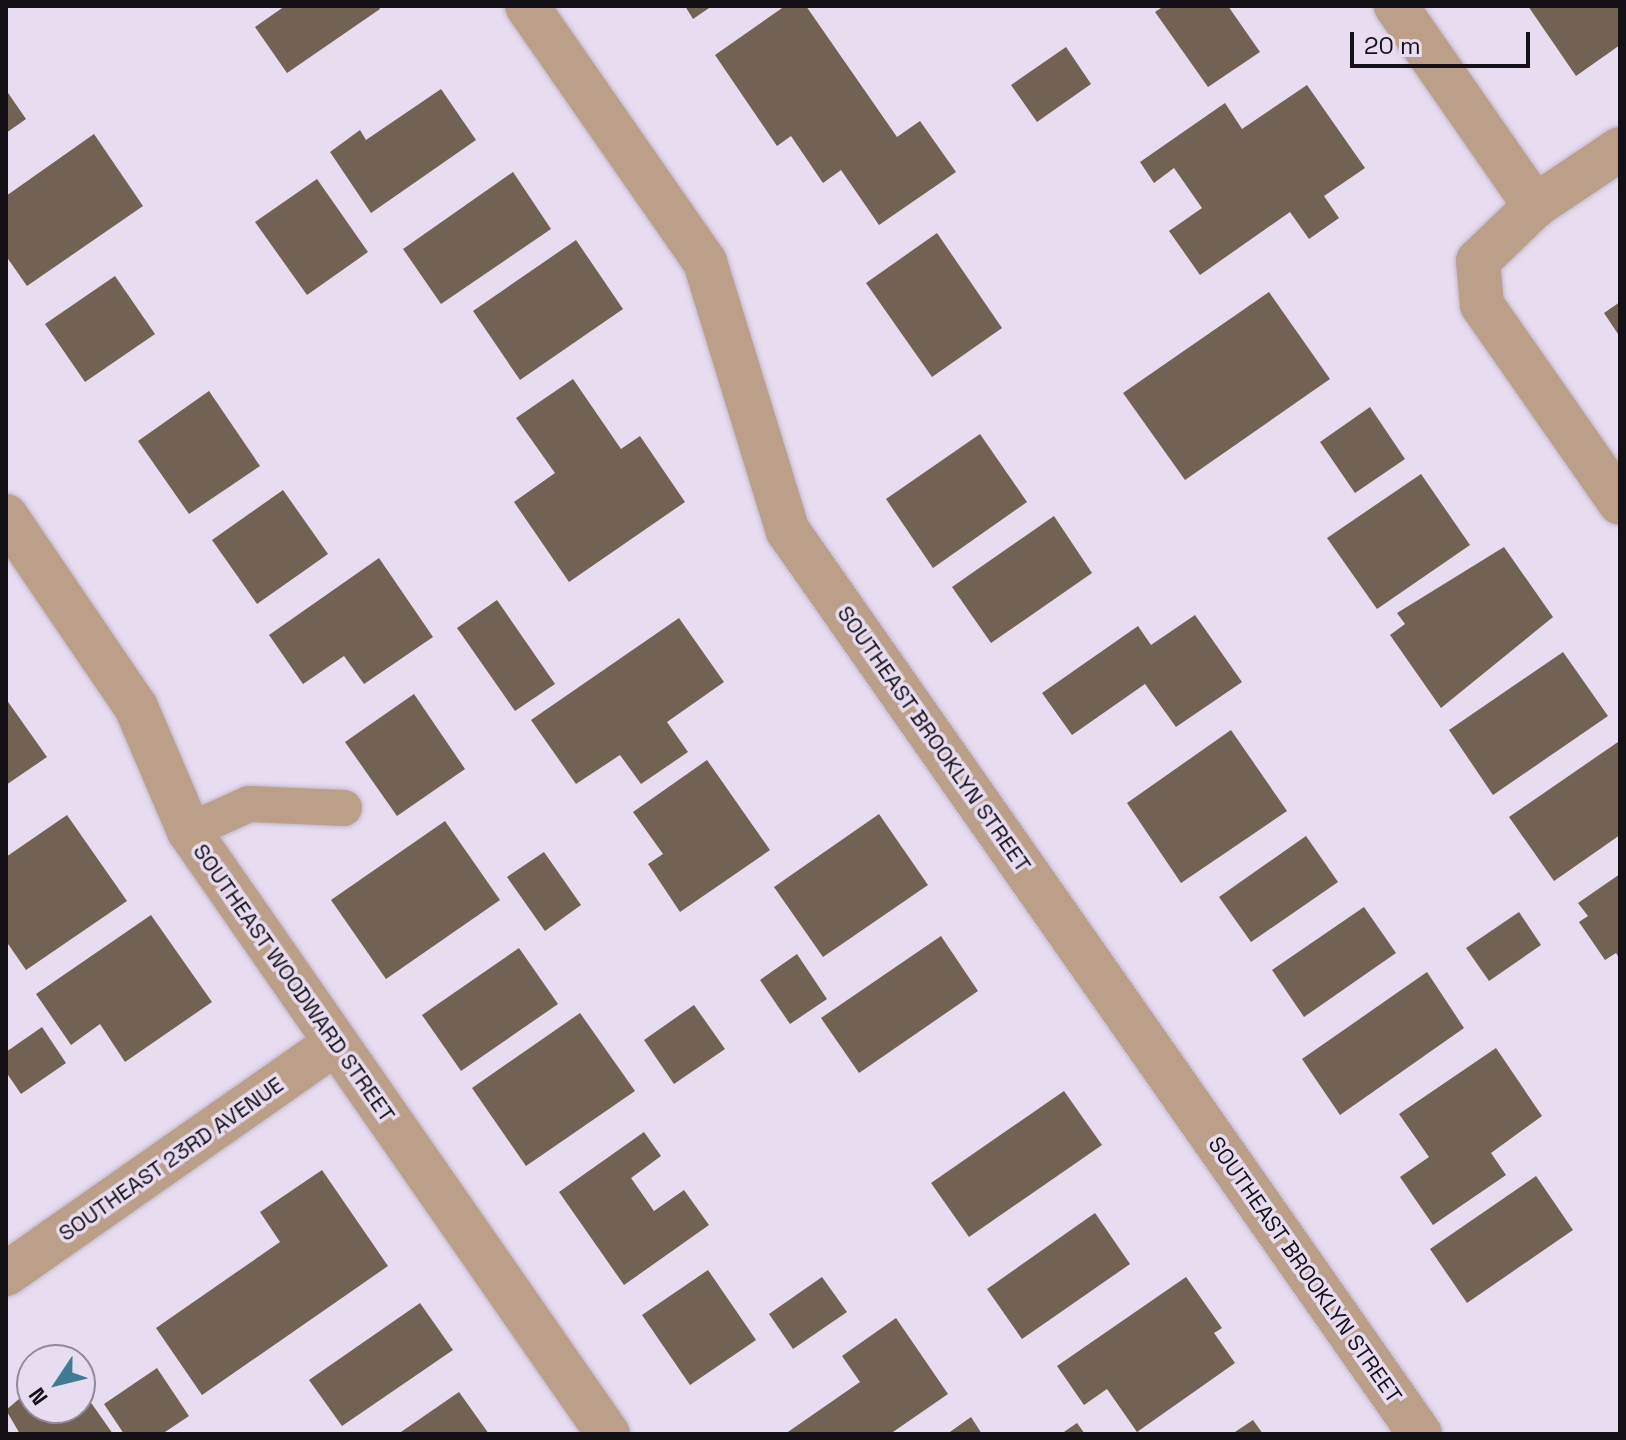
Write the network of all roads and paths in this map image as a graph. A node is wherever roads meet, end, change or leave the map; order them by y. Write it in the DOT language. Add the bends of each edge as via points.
graph roads {
  1 [pos="527,6"];
  2 [pos="1396,6"];
  3 [pos="1620,149"];
  4 [pos="1535,206"];
  5 [pos="1620,503"];
  6 [pos="6,516"];
  7 [pos="344,808"];
  8 [pos="189,831"];
  9 [pos="335,1044"];
  10 [pos="6,1274"];
  11 [pos="608,1434"];
  12 [pos="1420,1434"];
  1 -- 12 [label="street, SOUTHEAST BROOKLYN STREET" via="705,262 788,531"];
  2 -- 4 [label="street"];
  3 -- 4 [label="street"];
  4 -- 5 [label="street" via="1478,261 1482,305"];
  6 -- 8 [label="street, SOUTHEAST WOODWARD STREET" via="136,707"];
  7 -- 8 [label="lane" via="249,804"];
  8 -- 9 [label="street, SOUTHEAST WOODWARD STREET"];
  9 -- 10 [label="street, SOUTHEAST 23RD AVENUE"];
  9 -- 11 [label="street, SOUTHEAST WOODWARD STREET"];
}
